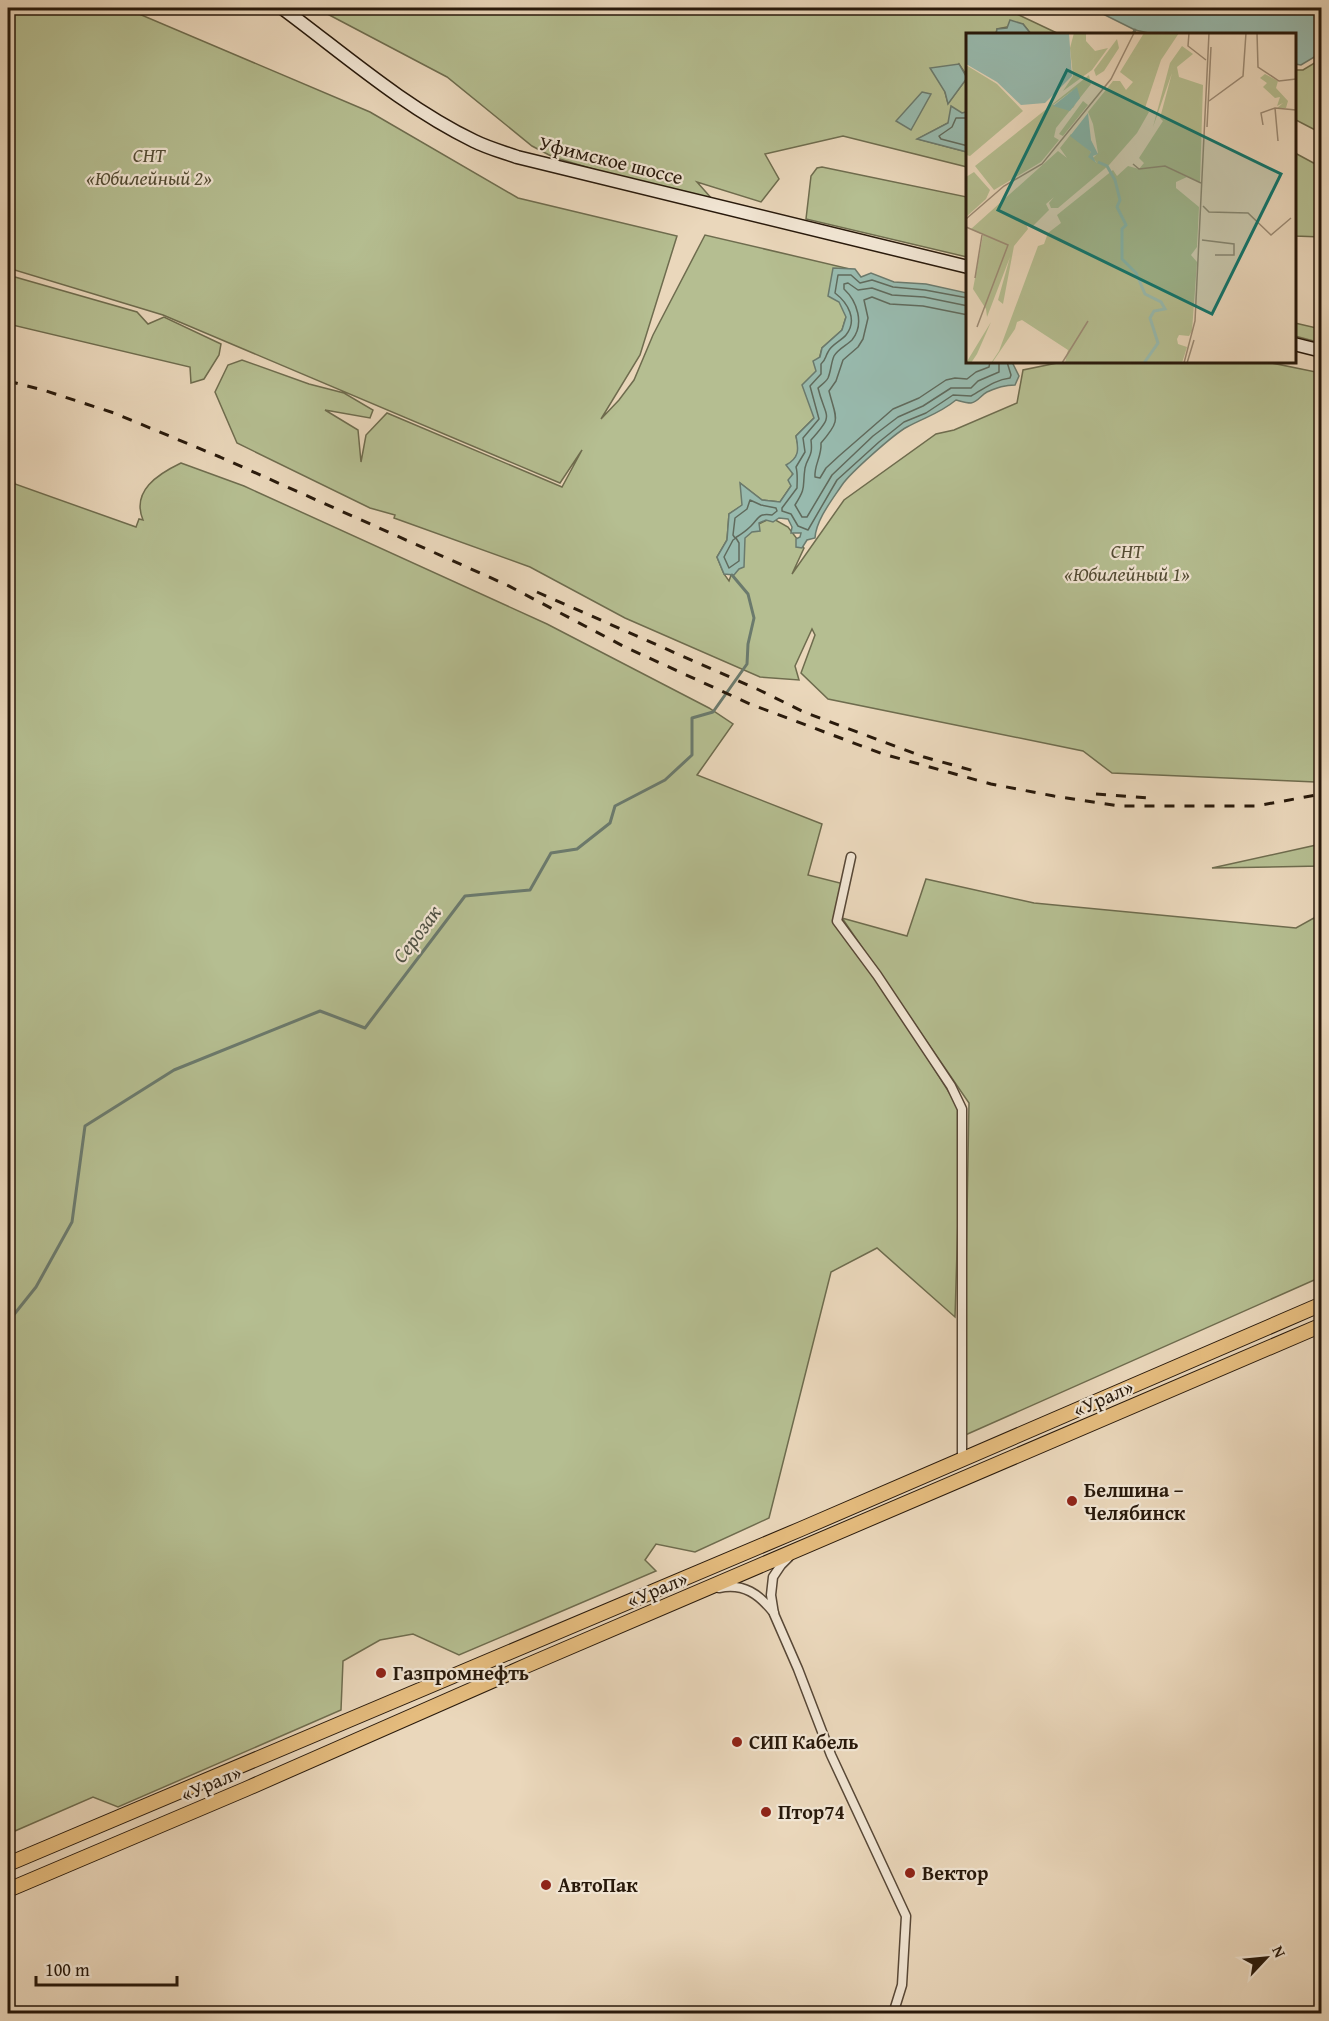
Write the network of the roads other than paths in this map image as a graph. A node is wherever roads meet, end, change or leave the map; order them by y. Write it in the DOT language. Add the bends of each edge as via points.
graph roads {
  1 [pos="282,8"];
  2 [pos="966,267"];
  3 [pos="1296,344"];
  4 [pos="1322,351"];
  5 [pos="851,857"];
  6 [pos="1322,1304"];
  7 [pos="1322,1325"];
  8 [pos="962,1460"];
  9 [pos="796,1551"];
  10 [pos="698,1593"];
  11 [pos="774,1614"];
  12 [pos="8,1864"];
  13 [pos="8,1890"];
  14 [pos="893,2013"];
  1 -- 2 [label="main road, Уфимское шоссе" via="384,85 477,142 517,157"];
  3 -- 4 [label="main road"];
  5 -- 8 [label="street" via="837,921 951,1086 962,1109"];
  6 -- 8 [label="main road, «Урал»"];
  7 -- 9 [label="main road, «Урал»"];
  8 -- 12 [label="main road, «Урал»"];
  9 -- 10 [label="main road, «Урал»"];
  9 -- 11 [label="street" via="773,1577"];
  10 -- 11 [label="street" via="740,1587 752,1591"];
  10 -- 13 [label="main road, «Урал»"];
  11 -- 14 [label="street" via="831,1755 906,1916 902,1984"];
}
